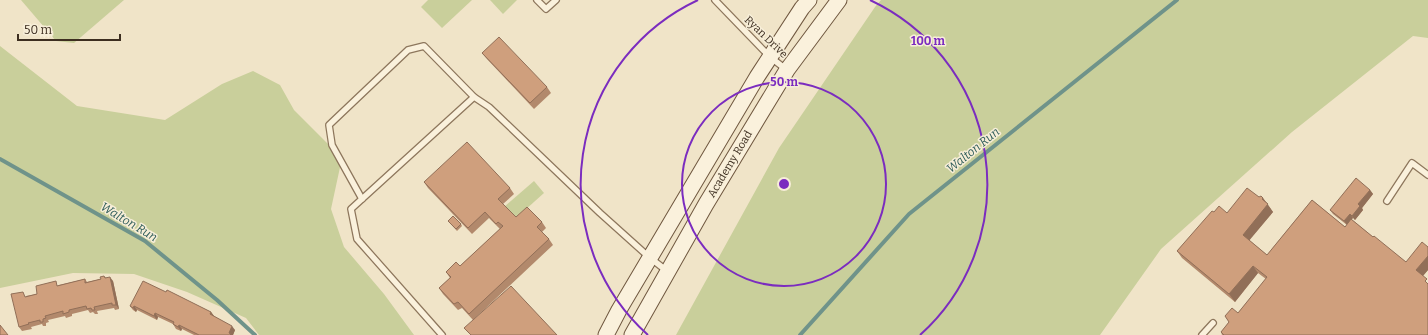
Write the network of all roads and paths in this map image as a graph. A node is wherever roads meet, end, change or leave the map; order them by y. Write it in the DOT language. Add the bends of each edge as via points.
graph roads {
  1 [pos="537,0"];
  2 [pos="556,0"];
  3 [pos="715,0"];
  4 [pos="809,0"];
  5 [pos="839,0"];
  6 [pos="770,57"];
  7 [pos="787,70"];
  8 [pos="474,97"];
  9 [pos="1428,175"];
  10 [pos="362,199"];
  11 [pos="1387,201"];
  12 [pos="649,257"];
  13 [pos="668,271"];
  14 [pos="1213,323"];
  15 [pos="442,335"];
  16 [pos="606,335"];
  17 [pos="632,335"];
  18 [pos="1202,335"];
  1 -- 2 [label="lane" via="546,9"];
  3 -- 6 [label="lane, Ryan Drive"];
  4 -- 6 [label="main road, Academy Road"];
  5 -- 7 [label="main road, Academy Road"];
  6 -- 7 [label="lane, Ryan Drive"];
  6 -- 12 [label="main road, Academy Road"];
  7 -- 13 [label="main road, Academy Road"];
  8 -- 10 [label="lane"];
  8 -- 10 [label="lane" via="424,46 408,50 329,125 332,144"];
  8 -- 12 [label="lane" via="489,107"];
  9 -- 11 [label="lane" via="1412,163"];
  10 -- 15 [label="lane" via="351,209 357,239"];
  12 -- 13 [label="lane"];
  12 -- 16 [label="main road, Academy Road"];
  13 -- 17 [label="main road, Academy Road"];
  14 -- 18 [label="lane"];
}
